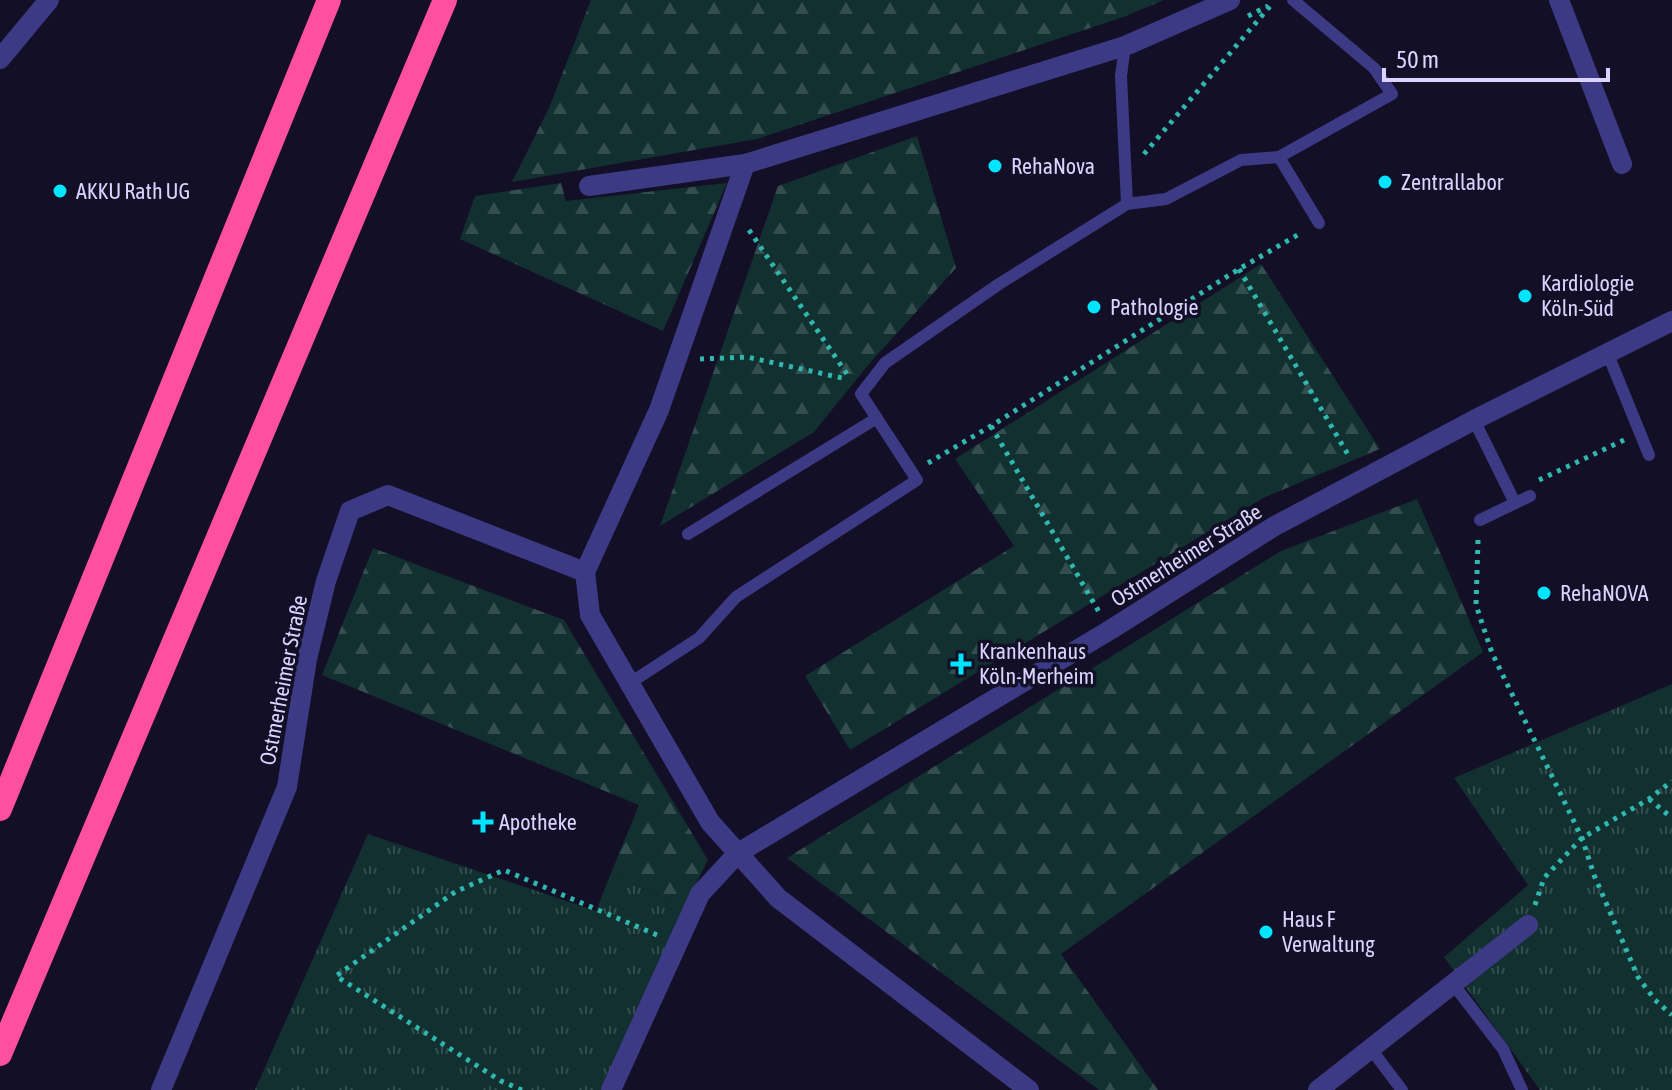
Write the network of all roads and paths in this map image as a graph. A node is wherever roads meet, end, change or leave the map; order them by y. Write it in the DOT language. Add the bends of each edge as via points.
graph roads {
  1 [pos="49,0"];
  2 [pos="329,0"];
  3 [pos="445,0"];
  4 [pos="1230,0"];
  5 [pos="1293,0"];
  6 [pos="1559,0"];
  7 [pos="1271,5"];
  8 [pos="1125,46"];
  9 [pos="0,59"];
  10 [pos="1142,156"];
  11 [pos="1279,157"];
  12 [pos="745,164"];
  13 [pos="1622,164"];
  14 [pos="589,186"];
  15 [pos="731,204"];
  16 [pos="1127,204"];
  17 [pos="1319,223"];
  18 [pos="1239,269"];
  19 [pos="1672,321"];
  20 [pos="1607,352"];
  21 [pos="677,358"];
  22 [pos="877,418"];
  23 [pos="1474,420"];
  24 [pos="991,426"];
  25 [pos="1640,433"];
  26 [pos="1649,455"];
  27 [pos="907,466"];
  28 [pos="1363,481"];
  29 [pos="1530,496"];
  30 [pos="1515,503"];
  31 [pos="1480,520"];
  32 [pos="688,534"];
  33 [pos="585,572"];
  34 [pos="1110,630"];
  35 [pos="630,683"];
  36 [pos="1672,781"];
  37 [pos="1649,799"];
  38 [pos="0,809"];
  39 [pos="1672,818"];
  40 [pos="1582,838"];
  41 [pos="738,853"];
  42 [pos="1528,925"];
  43 [pos="678,944"];
  44 [pos="1453,984"];
  45 [pos="1672,1015"];
  46 [pos="1371,1049"];
  47 [pos="0,1054"];
  48 [pos="161,1090"];
  49 [pos="522,1090"];
  50 [pos="611,1090"];
  51 [pos="1029,1090"];
  52 [pos="1318,1090"];
  53 [pos="1402,1090"];
  54 [pos="1522,1090"];
  1 -- 9 [label="street"];
  2 -- 38 [label="highway"];
  3 -- 47 [label="highway"];
  4 -- 8 [label="street"];
  5 -- 11 [label="lane" via="1374,68 1392,94"];
  6 -- 13 [label="street"];
  7 -- 10 [label="path"];
  8 -- 12 [label="street"];
  8 -- 16 [label="lane" via="1121,76"];
  11 -- 16 [label="lane" via="1241,160 1166,199"];
  11 -- 17 [label="lane"];
  12 -- 14 [label="street"];
  12 -- 15 [label="street"];
  15 -- 21 [label="street"];
  15 -- 21 [label="path" via="852,380 747,357"];
  16 -- 22 [label="lane" via="885,363 861,394"];
  17 -- 18 [label="path"];
  18 -- 24 [label="path"];
  18 -- 28 [label="path"];
  19 -- 20 [label="street, Ostmerheimer Straße"];
  20 -- 23 [label="street, Ostmerheimer Straße"];
  20 -- 25 [label="lane"];
  21 -- 33 [label="street" via="659,410"];
  22 -- 27 [label="lane"];
  22 -- 32 [label="lane"];
  23 -- 28 [label="street, Ostmerheimer Straße"];
  23 -- 30 [label="lane"];
  24 -- 27 [label="path" via="930,462"];
  24 -- 34 [label="path"];
  25 -- 26 [label="lane"];
  25 -- 29 [label="path" via="1526,487"];
  27 -- 35 [label="lane" via="917,480 736,597 699,638"];
  28 -- 34 [label="street, Ostmerheimer Straße" via="1273,527"];
  29 -- 30 [label="lane"];
  30 -- 31 [label="lane"];
  31 -- 40 [label="path" via="1476,591 1481,623"];
  33 -- 35 [label="street" via="590,615"];
  33 -- 48 [label="street, Ostmerheimer Straße" via="388,495 350,511 307,659 287,787"];
  34 -- 41 [label="street, Ostmerheimer Straße"];
  35 -- 41 [label="street" via="710,822"];
  36 -- 37 [label="path"];
  37 -- 39 [label="path"];
  37 -- 40 [label="path"];
  40 -- 42 [label="path" via="1544,878"];
  40 -- 45 [label="path" via="1638,977"];
  41 -- 43 [label="street, Ostmerheimer Straße" via="700,894"];
  41 -- 51 [label="street" via="778,898"];
  42 -- 44 [label="street"];
  43 -- 49 [label="path" via="504,870 455,892 336,976"];
  43 -- 50 [label="street, Ostmerheimer Straße"];
  44 -- 46 [label="street"];
  44 -- 54 [label="lane" via="1503,1049"];
  46 -- 52 [label="street"];
  46 -- 53 [label="lane"];
}
